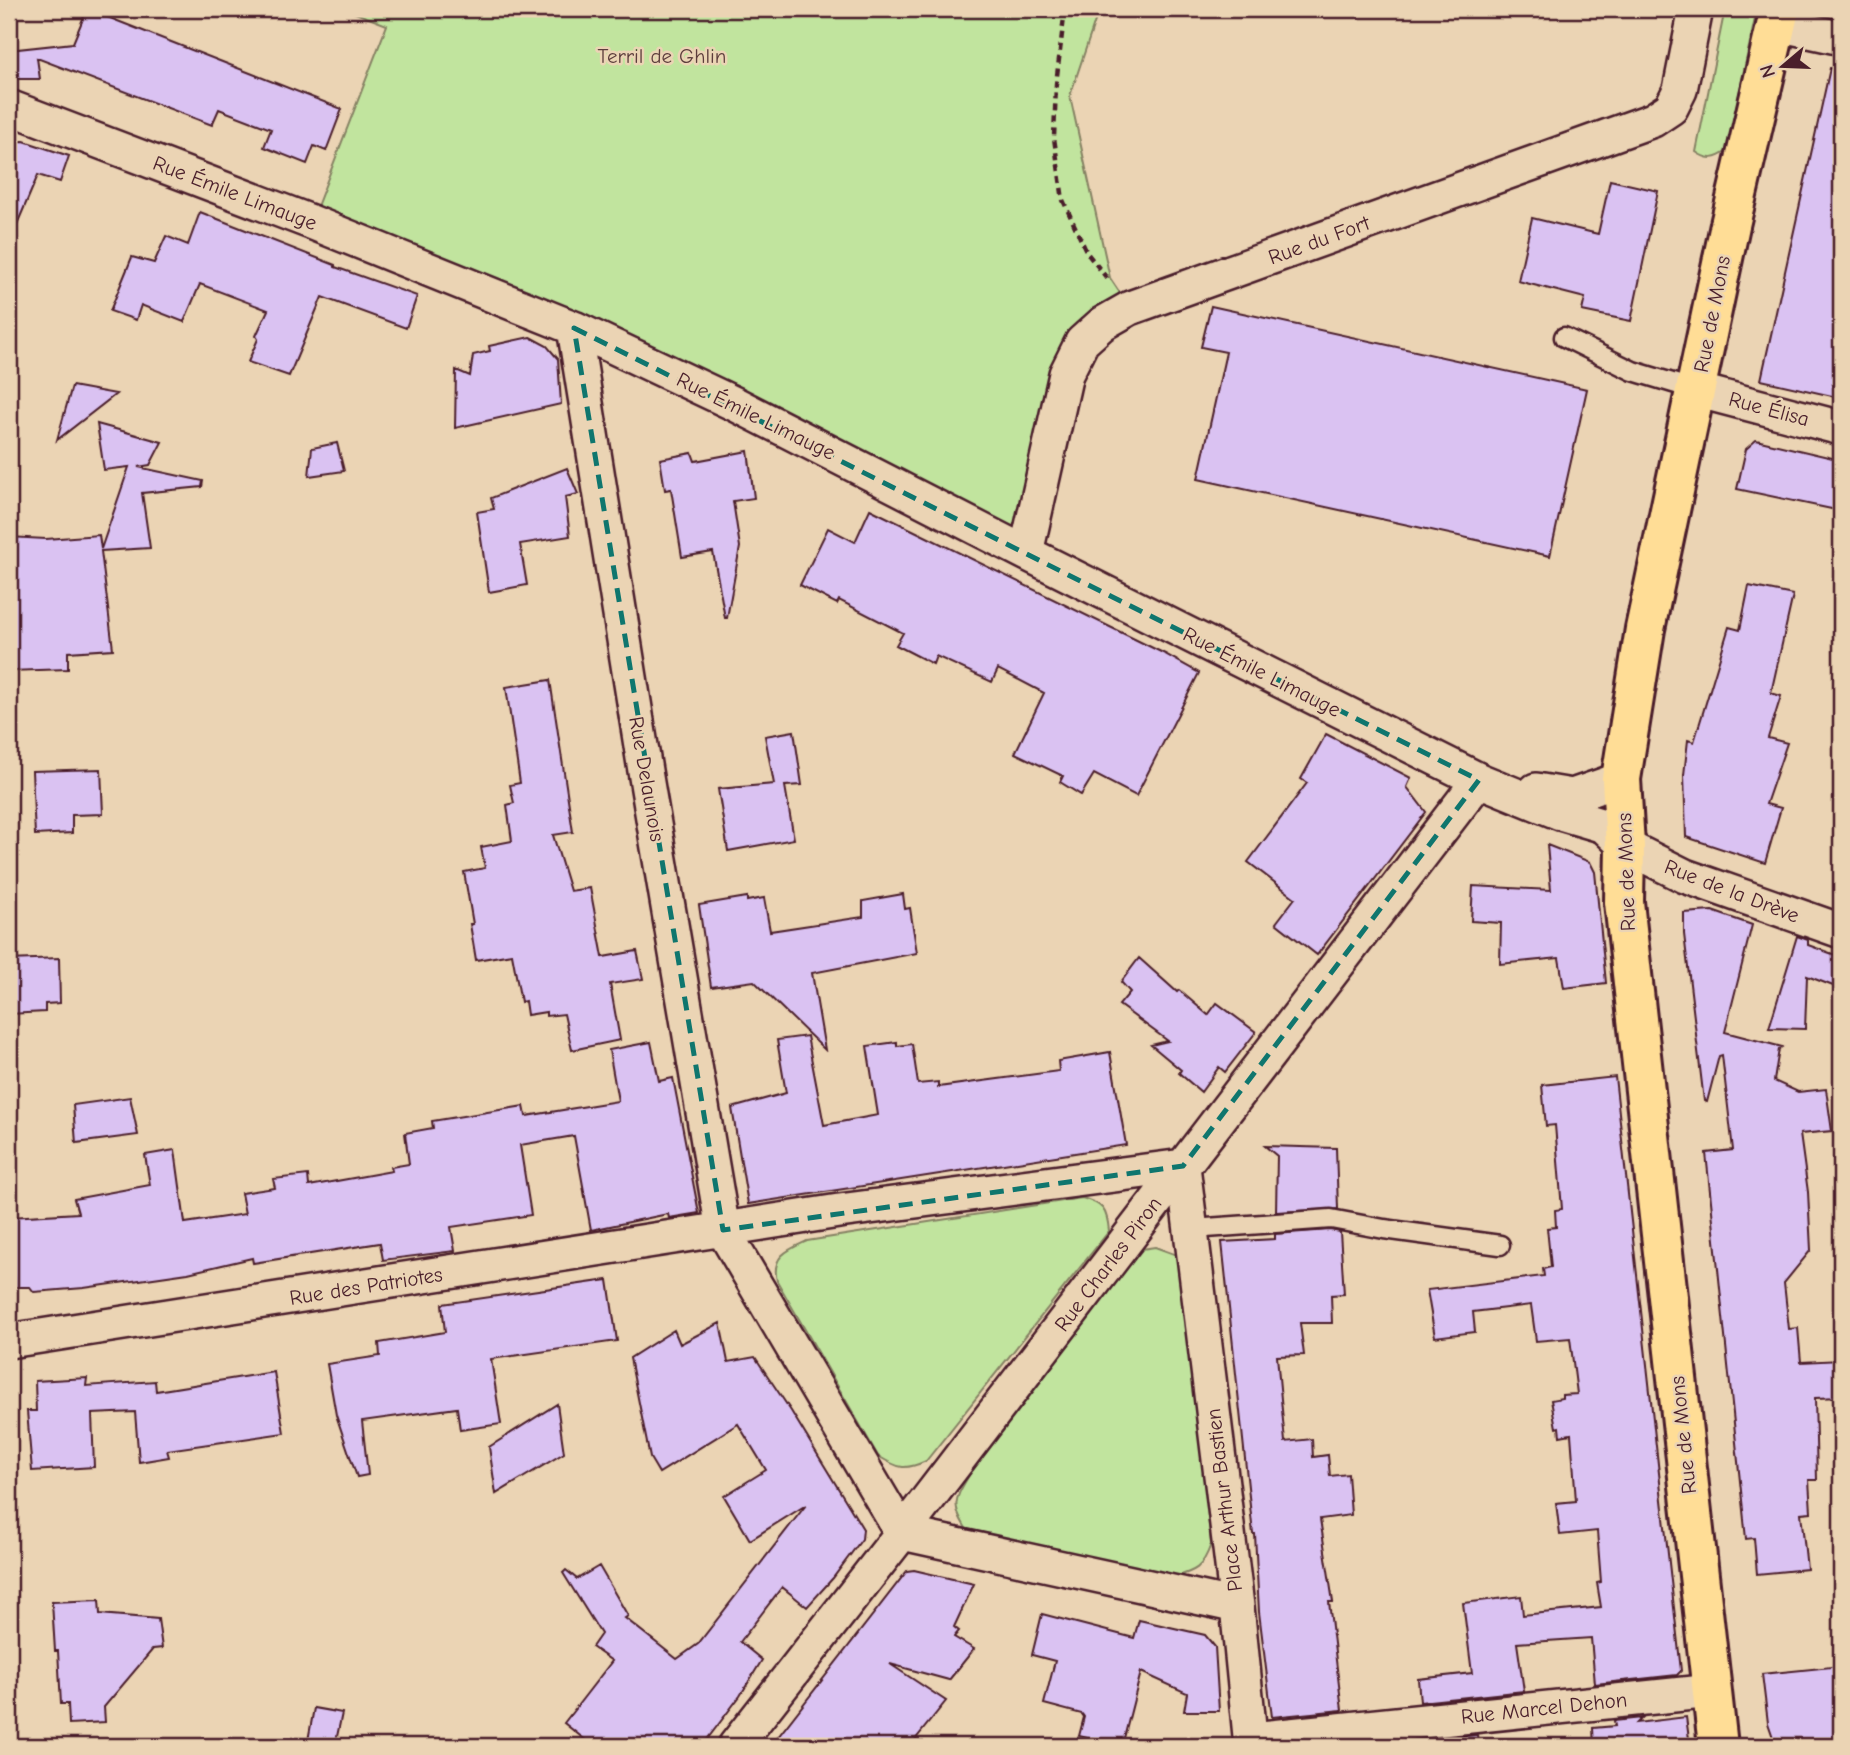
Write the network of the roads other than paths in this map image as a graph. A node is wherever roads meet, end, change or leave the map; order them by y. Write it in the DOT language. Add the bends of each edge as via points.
graph roads {
  1 [pos="1696,9"];
  2 [pos="1779,16"];
  3 [pos="1841,38"];
  4 [pos="9,107"];
  5 [pos="574,328"];
  6 [pos="1564,337"];
  7 [pos="1696,390"];
  8 [pos="1841,428"];
  9 [pos="1026,554"];
  10 [pos="1479,779"];
  11 [pos="1621,779"];
  12 [pos="1625,846"];
  13 [pos="1841,931"];
  14 [pos="1183,1166"];
  15 [pos="1192,1229"];
  16 [pos="723,1230"];
  17 [pos="1500,1245"];
  18 [pos="9,1341"];
  19 [pos="902,1533"];
  20 [pos="1237,1606"];
  21 [pos="1712,1691"];
  22 [pos="1251,1743"];
  23 [pos="735,1746"];
  24 [pos="1718,1746"];
  1 -- 9 [label="street, Rue du Fort" via="1680,90 1671,108 1653,120 1130,307 1102,324 1082,342 1066,374"];
  2 -- 3 [label="street"];
  2 -- 7 [label="main road, Rue de Mons"];
  4 -- 5 [label="street, Rue Émile Limauge"];
  5 -- 9 [label="street, Rue Émile Limauge" via="737,405"];
  5 -- 16 [label="street, Rue Delaunois"];
  6 -- 7 [label="lane" via="1633,371"];
  7 -- 8 [label="street, Rue Élisa"];
  7 -- 11 [label="main road, Rue de Mons" via="1644,629"];
  9 -- 10 [label="street, Rue Émile Limauge"];
  10 -- 11 [label="street" via="1573,796"];
  10 -- 12 [label="street, Rue de la Drève" via="1604,826"];
  10 -- 14 [label="street, Rue Charles Piron"];
  11 -- 12 [label="main road, Rue de Mons"];
  12 -- 13 [label="street, Rue de la Drève" via="1685,876"];
  12 -- 21 [label="main road, Rue de Mons" via="1624,902"];
  14 -- 15 [label="street, Place Arthur Bastien"];
  14 -- 16 [label="street"];
  14 -- 19 [label="street, Rue Charles Piron"];
  15 -- 17 [label="lane" via="1331,1219"];
  15 -- 20 [label="street, Place Arthur Bastien"];
  16 -- 18 [label="street, Rue des Patriotes"];
  16 -- 19 [label="street"];
  19 -- 20 [label="street, Place Arthur Bastien"];
  19 -- 23 [label="street, Rue Charles Piron"];
  20 -- 22 [label="street"];
  21 -- 22 [label="street, Rue Marcel Dehon"];
  21 -- 24 [label="main road, Rue de Mons"];
}
